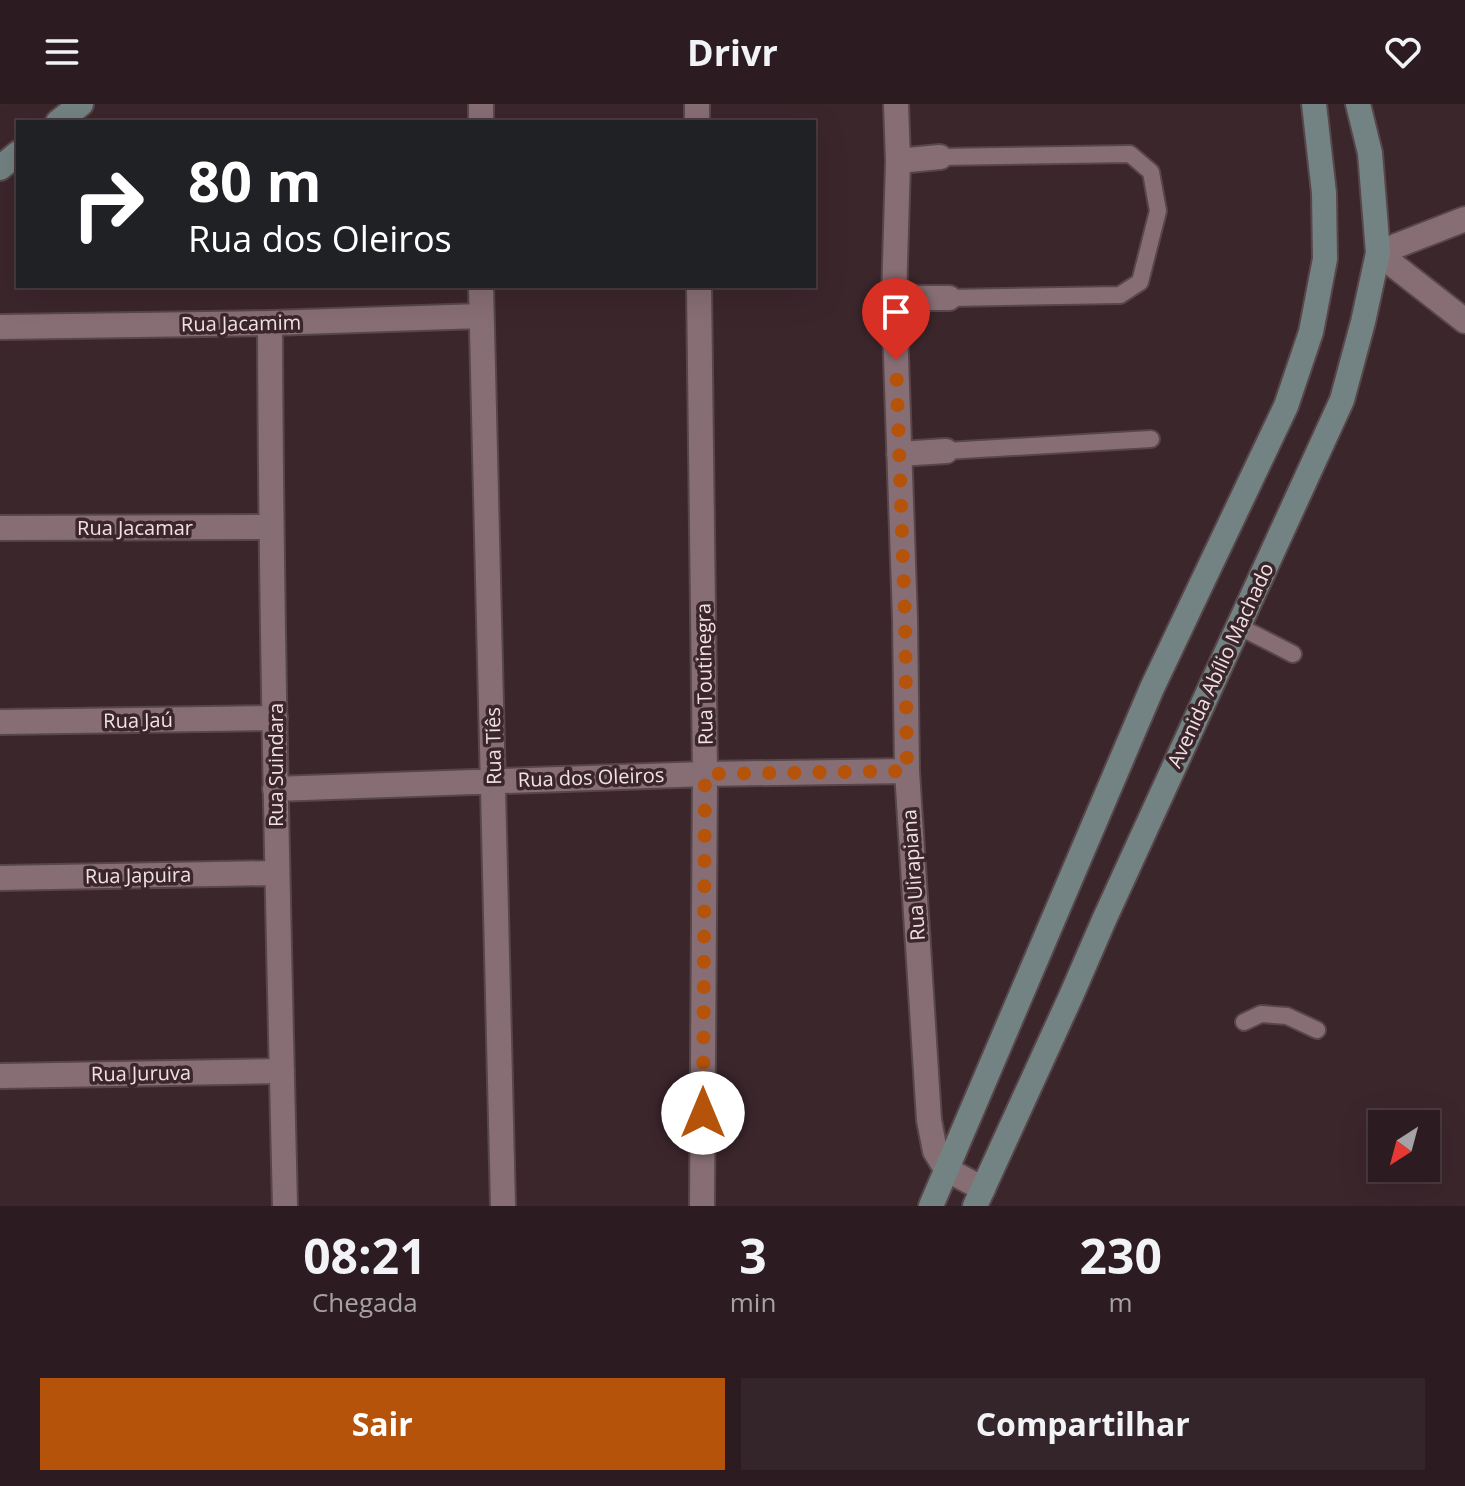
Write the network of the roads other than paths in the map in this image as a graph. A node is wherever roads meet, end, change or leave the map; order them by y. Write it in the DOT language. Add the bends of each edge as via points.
graph roads {
  1 [pos="81,104"];
  2 [pos="896,104"];
  3 [pos="1314,104"];
  4 [pos="1358,104"];
  5 [pos="61,120"];
  6 [pos="16,155"];
  7 [pos="940,157"];
  8 [pos="898,161"];
  9 [pos="0,168"];
  10 [pos="1465,219"];
  11 [pos="1378,253"];
  12 [pos="481,288"];
  13 [pos="699,288"];
  14 [pos="894,298"];
  15 [pos="949,298"];
  16 [pos="481,316"];
  17 [pos="1465,321"];
  18 [pos="270,323"];
  19 [pos="0,327"];
  20 [pos="1151,439"];
  21 [pos="946,451"];
  22 [pos="899,454"];
  23 [pos="271,527"];
  24 [pos="0,528"];
  25 [pos="1238,626"];
  26 [pos="1293,654"];
  27 [pos="275,718"];
  28 [pos="0,722"];
  29 [pos="907,771"];
  30 [pos="705,774"];
  31 [pos="494,780"];
  32 [pos="275,789"];
  33 [pos="276,873"];
  34 [pos="0,878"];
  35 [pos="1244,1022"];
  36 [pos="1317,1030"];
  37 [pos="282,1071"];
  38 [pos="0,1076"];
  39 [pos="946,1169"];
  40 [pos="979,1198"];
  41 [pos="285,1206"];
  42 [pos="503,1206"];
  43 [pos="702,1206"];
  44 [pos="931,1206"];
  1 -- 5 [label="main road"];
  2 -- 8 [label="street, Rua Uirapiana"];
  3 -- 39 [label="main road" via="1325,259 1311,332 1286,406 1152,688"];
  4 -- 11 [label="main road, Avenida Abílio Machado" via="1370,153"];
  6 -- 9 [label="main road"];
  7 -- 8 [label="street"];
  7 -- 15 [label="lane" via="1130,154 1151,172 1158,211 1140,282 1120,295"];
  8 -- 14 [label="street, Rua Uirapiana"];
  10 -- 11 [label="street"];
  11 -- 17 [label="street"];
  11 -- 25 [label="main road, Avenida Abílio Machado" via="1342,400"];
  12 -- 16 [label="street, Rua Tiês"];
  13 -- 30 [label="street, Rua Toutinegra"];
  14 -- 15 [label="street"];
  14 -- 22 [label="street, Rua Uirapiana"];
  16 -- 18 [label="street, Rua Jacamim"];
  16 -- 31 [label="street, Rua Tiês"];
  18 -- 19 [label="street, Rua Jacamim"];
  18 -- 23 [label="street, Rua Suindara"];
  20 -- 21 [label="lane"];
  21 -- 22 [label="street"];
  22 -- 29 [label="street, Rua Uirapiana"];
  23 -- 24 [label="street, Rua Jacamar"];
  23 -- 27 [label="street, Rua Suindara"];
  25 -- 26 [label="lane"];
  25 -- 40 [label="main road, Avenida Abílio Machado"];
  27 -- 28 [label="street, Rua Jaú"];
  27 -- 32 [label="street, Rua Suindara"];
  29 -- 30 [label="street, Rua dos Oleiros"];
  29 -- 39 [label="street, Rua Uirapiana" via="929,1120 935,1151"];
  30 -- 31 [label="street, Rua dos Oleiros"];
  30 -- 43 [label="street, Rua Toutinegra"];
  31 -- 32 [label="street, Rua dos Oleiros"];
  31 -- 42 [label="street, Rua Tiês"];
  32 -- 33 [label="street, Rua Suindara"];
  33 -- 34 [label="street, Rua Japuira"];
  33 -- 37 [label="street, Rua Suindara"];
  35 -- 36 [label="lane" via="1261,1014 1287,1016"];
  37 -- 38 [label="street, Rua Juruva"];
  37 -- 41 [label="street, Rua Suindara"];
  39 -- 40 [label="street"];
  39 -- 44 [label="main road"];
}
